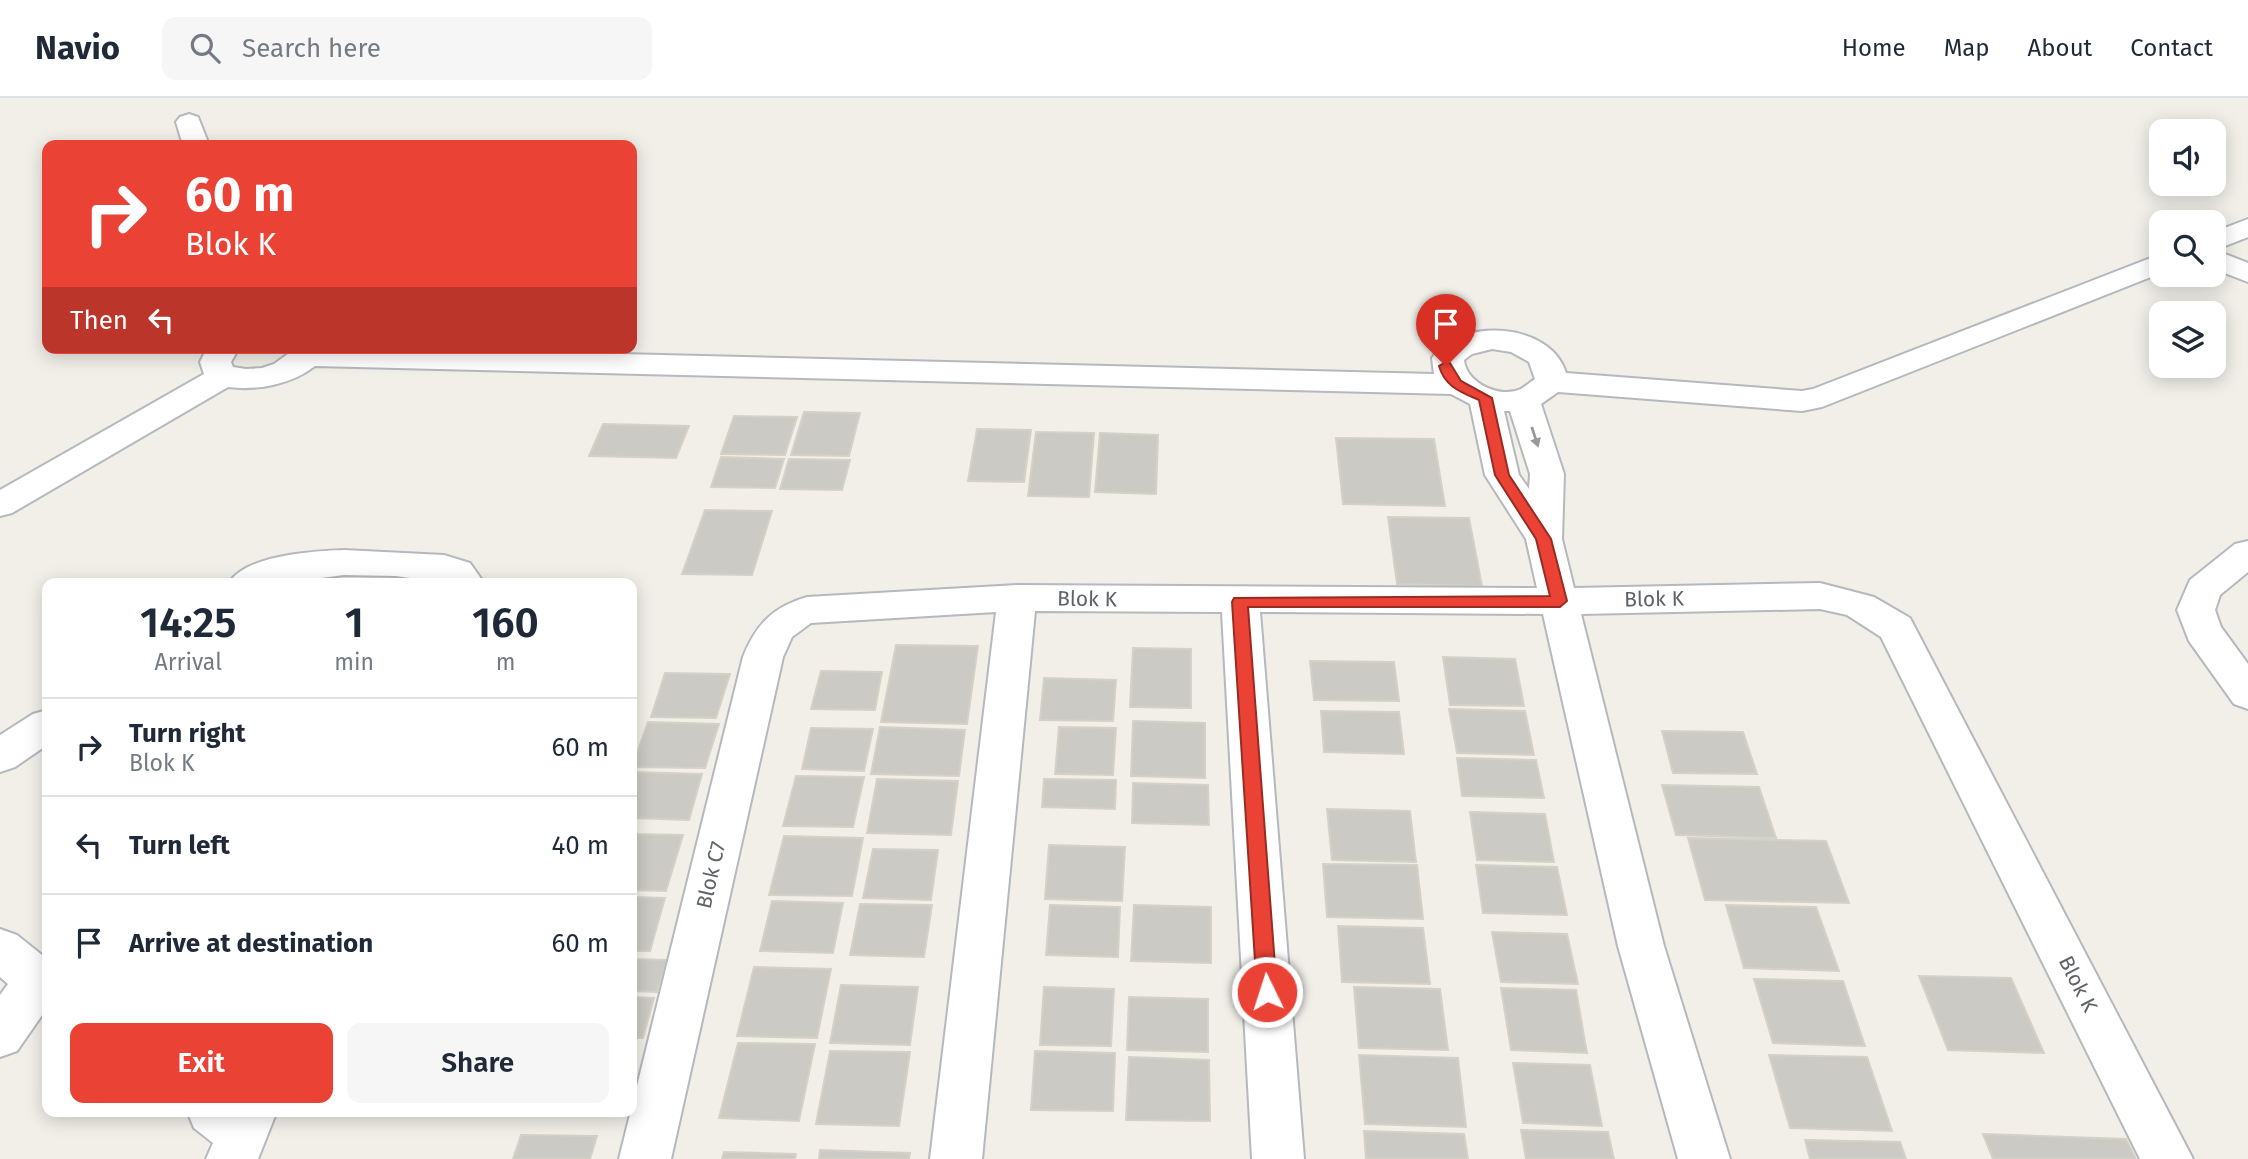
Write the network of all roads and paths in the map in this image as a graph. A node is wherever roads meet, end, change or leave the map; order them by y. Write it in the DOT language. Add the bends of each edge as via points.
graph roads {
  1 [pos="2248,227"];
  2 [pos="2226,240"];
  3 [pos="2226,250"];
  4 [pos="2226,256"];
  5 [pos="2248,256"];
  6 [pos="2149,268"];
  7 [pos="2248,273"];
  8 [pos="309,354"];
  9 [pos="358,354"];
  10 [pos="223,362"];
  11 [pos="1471,391"];
  12 [pos="1537,391"];
  13 [pos="0,505"];
  14 [pos="1544,539"];
  15 [pos="2248,553"];
  16 [pos="261,578"];
  17 [pos="461,578"];
  18 [pos="1017,598"];
  19 [pos="1560,601"];
  20 [pos="1240,602"];
  21 [pos="807,610"];
  22 [pos="2248,694"];
  23 [pos="42,728"];
  24 [pos="0,756"];
  25 [pos="21,972"];
  26 [pos="0,1035"];
  27 [pos="645,1159"];
  28 [pos="956,1159"];
  29 [pos="1278,1159"];
  30 [pos="1704,1159"];
  31 [pos="2168,1159"];
  1 -- 2 [label="street"];
  3 -- 5 [label="street"];
  4 -- 7 [label="street"];
  6 -- 12 [label="street" via="1802,401"];
  8 -- 10 [label="street" via="292,368 244,380"];
  9 -- 11 [label="street"];
  10 -- 13 [label="street"];
  11 -- 12 [label="street" via="1505,401"];
  11 -- 12 [label="street" via="1448,375 1447,358 1462,345 1492,340 1517,344 1547,362 1552,372"];
  11 -- 14 [label="street" via="1502,475"];
  12 -- 14 [label="street, one-way" via="1547,474"];
  14 -- 19 [label="street"];
  15 -- 22 [label="street" via="2203,589 2196,610 2203,631"];
  16 -- 17 [label="street" via="286,568 354,563 444,568"];
  18 -- 20 [label="street, Blok K"];
  18 -- 21 [label="street, Blok K"];
  18 -- 28 [label="street"];
  19 -- 20 [label="street, Blok K"];
  19 -- 30 [label="street" via="1642,946"];
  19 -- 31 [label="street, Blok K" via="1820,596 1872,609 1896,628"];
  20 -- 29 [label="street"];
  21 -- 27 [label="street, Blok C7" via="781,623 763,657"];
  23 -- 24 [label="street"];
  25 -- 26 [label="street"];
}
